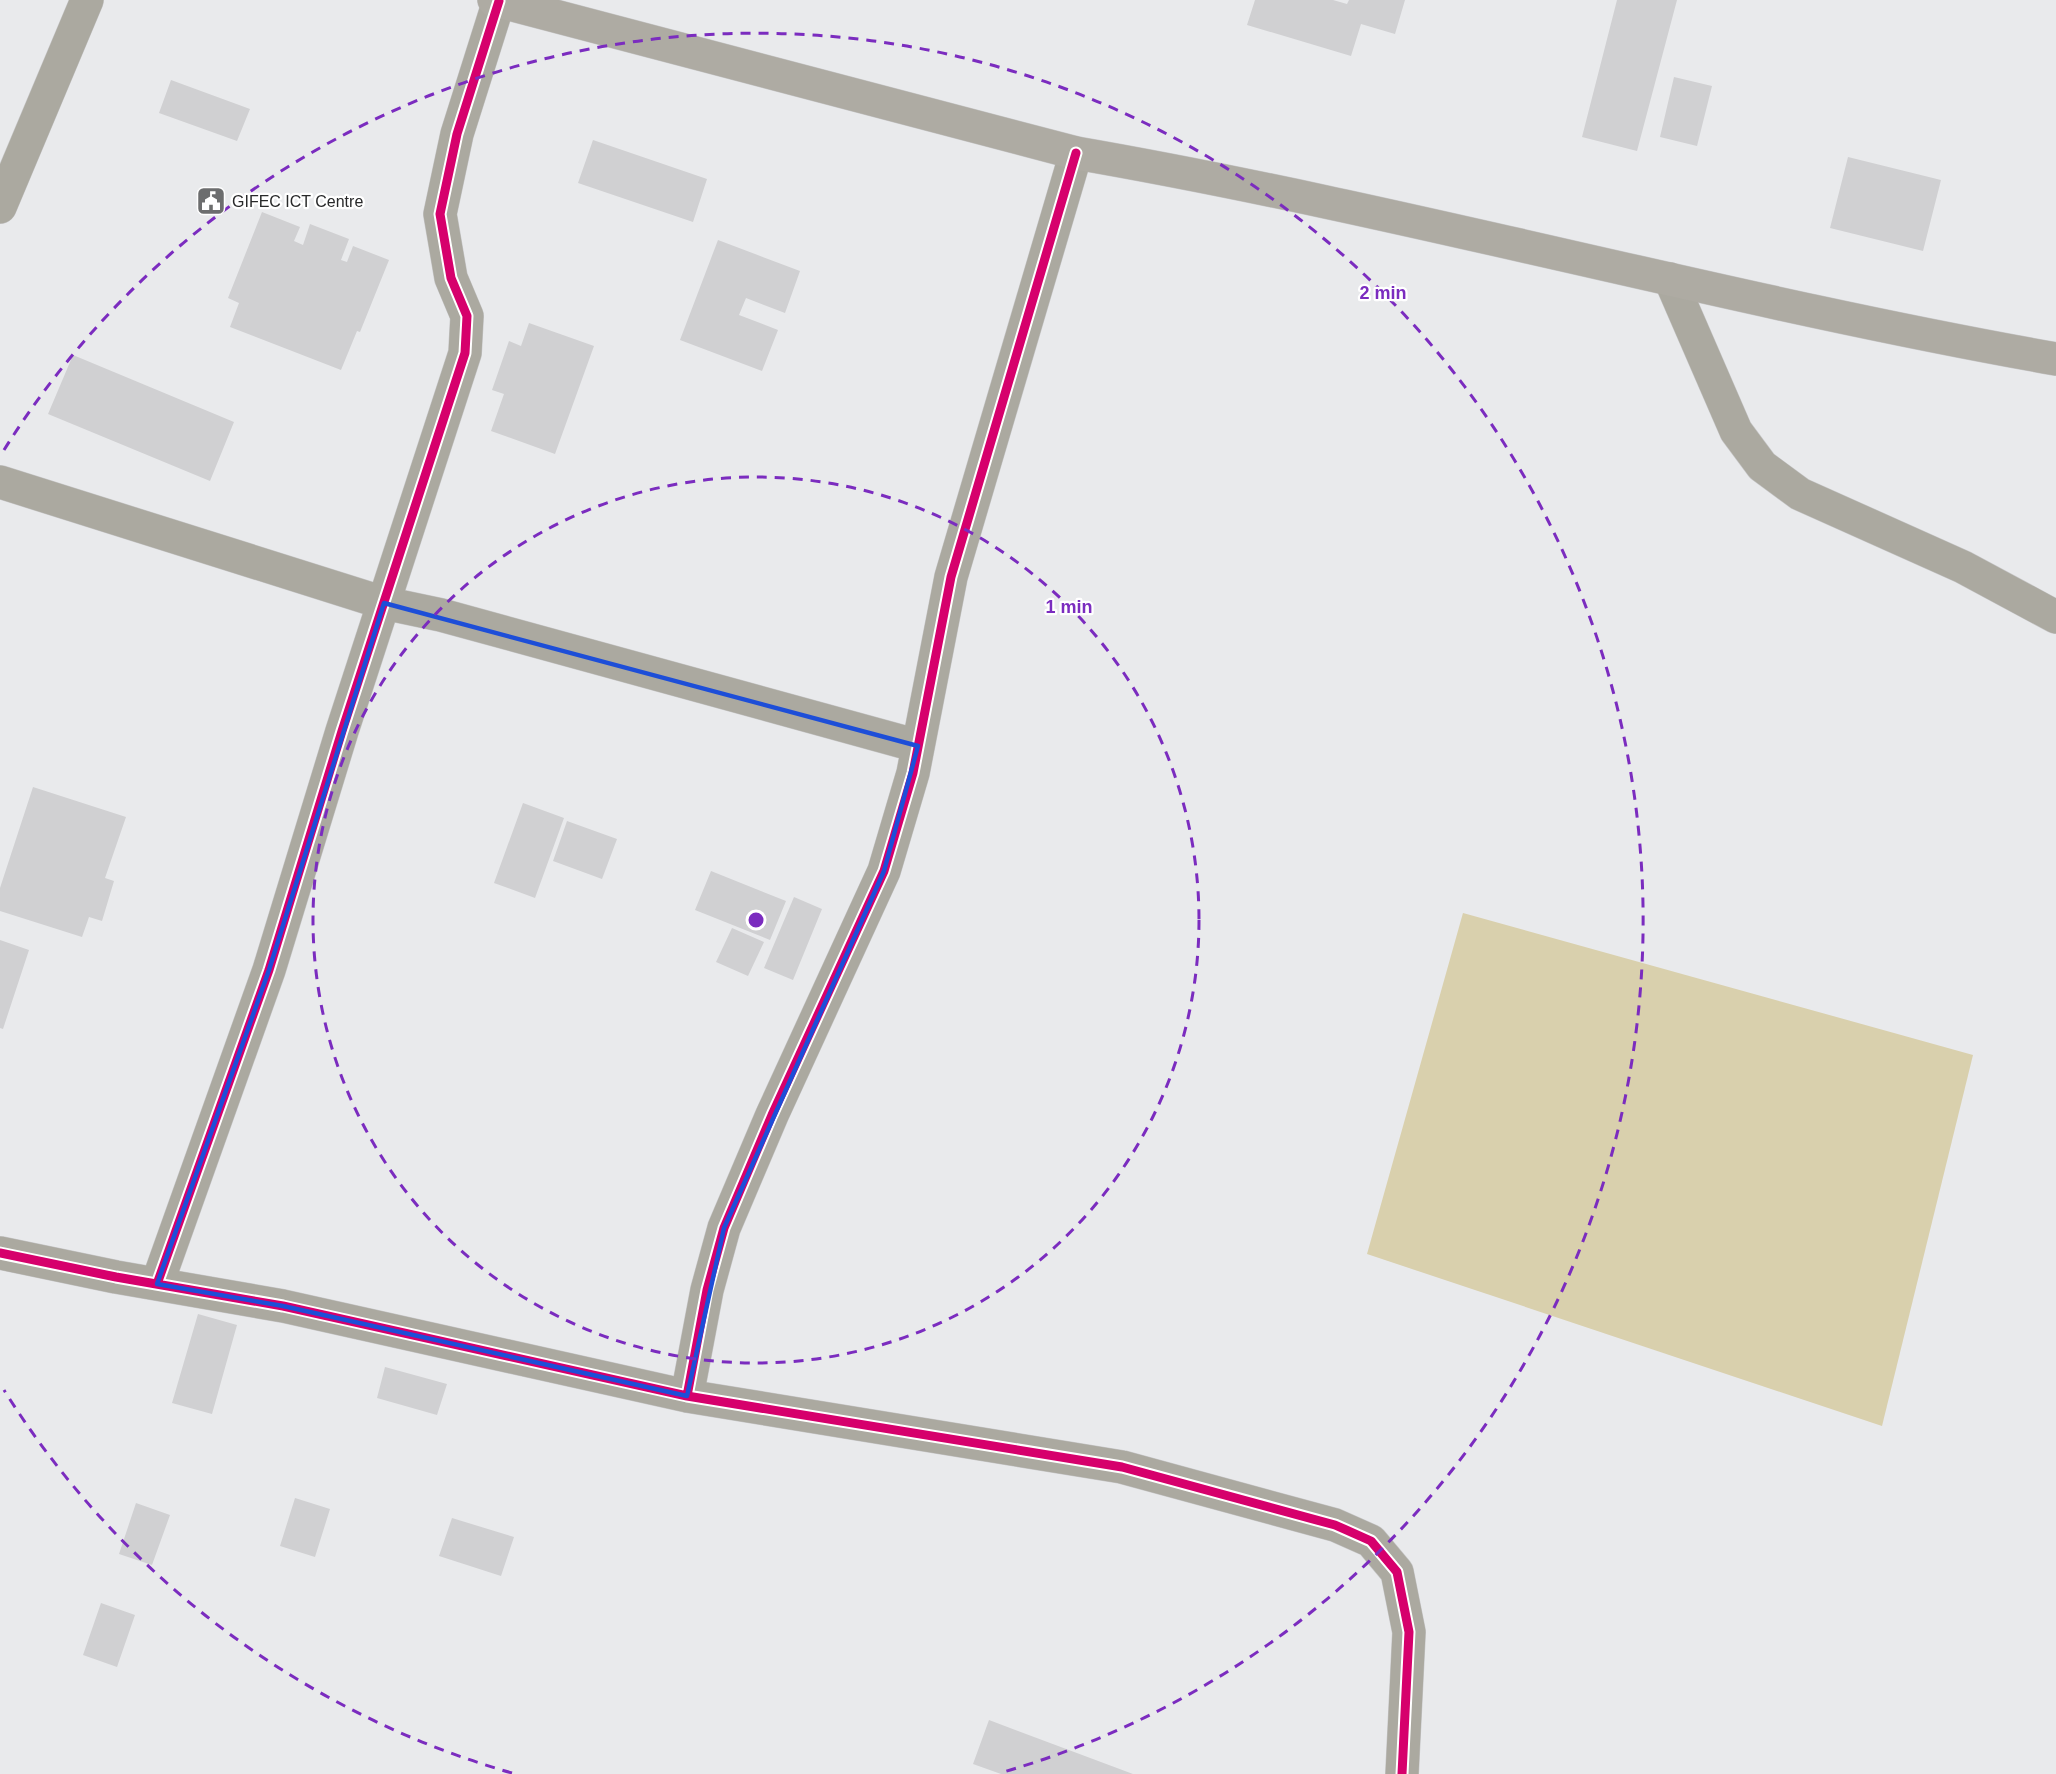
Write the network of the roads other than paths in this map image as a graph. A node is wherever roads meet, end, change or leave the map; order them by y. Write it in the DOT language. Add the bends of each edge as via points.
graph roads {
  1 [pos="87,0"];
  2 [pos="496,1"];
  3 [pos="1076,153"];
  4 [pos="0,207"];
  5 [pos="1670,279"];
  6 [pos="2056,359"];
  7 [pos="0,482"];
  8 [pos="384,603"];
  9 [pos="2056,617"];
  10 [pos="918,746"];
  11 [pos="0,1253"];
  12 [pos="157,1284"];
  13 [pos="687,1396"];
  14 [pos="1402,1774"];
  1 -- 4 [label="street"];
  2 -- 3 [label="main road"];
  2 -- 8 [label="street" via="457,134 440,214 451,278 467,316 465,353"];
  3 -- 5 [label="main road" via="1461,231"];
  3 -- 10 [label="street" via="951,577"];
  5 -- 6 [label="main road"];
  5 -- 9 [label="street" via="1736,431 1762,465 1800,494 1963,567"];
  7 -- 8 [label="street"];
  8 -- 10 [label="street" via="441,615"];
  8 -- 12 [label="street" via="269,970"];
  10 -- 13 [label="street" via="884,871 724,1228 703,1309"];
  11 -- 12 [label="street"];
  12 -- 13 [label="street" via="283,1306"];
  13 -- 14 [label="street" via="1122,1467 1335,1526 1371,1541 1397,1572 1410,1632"];
}
